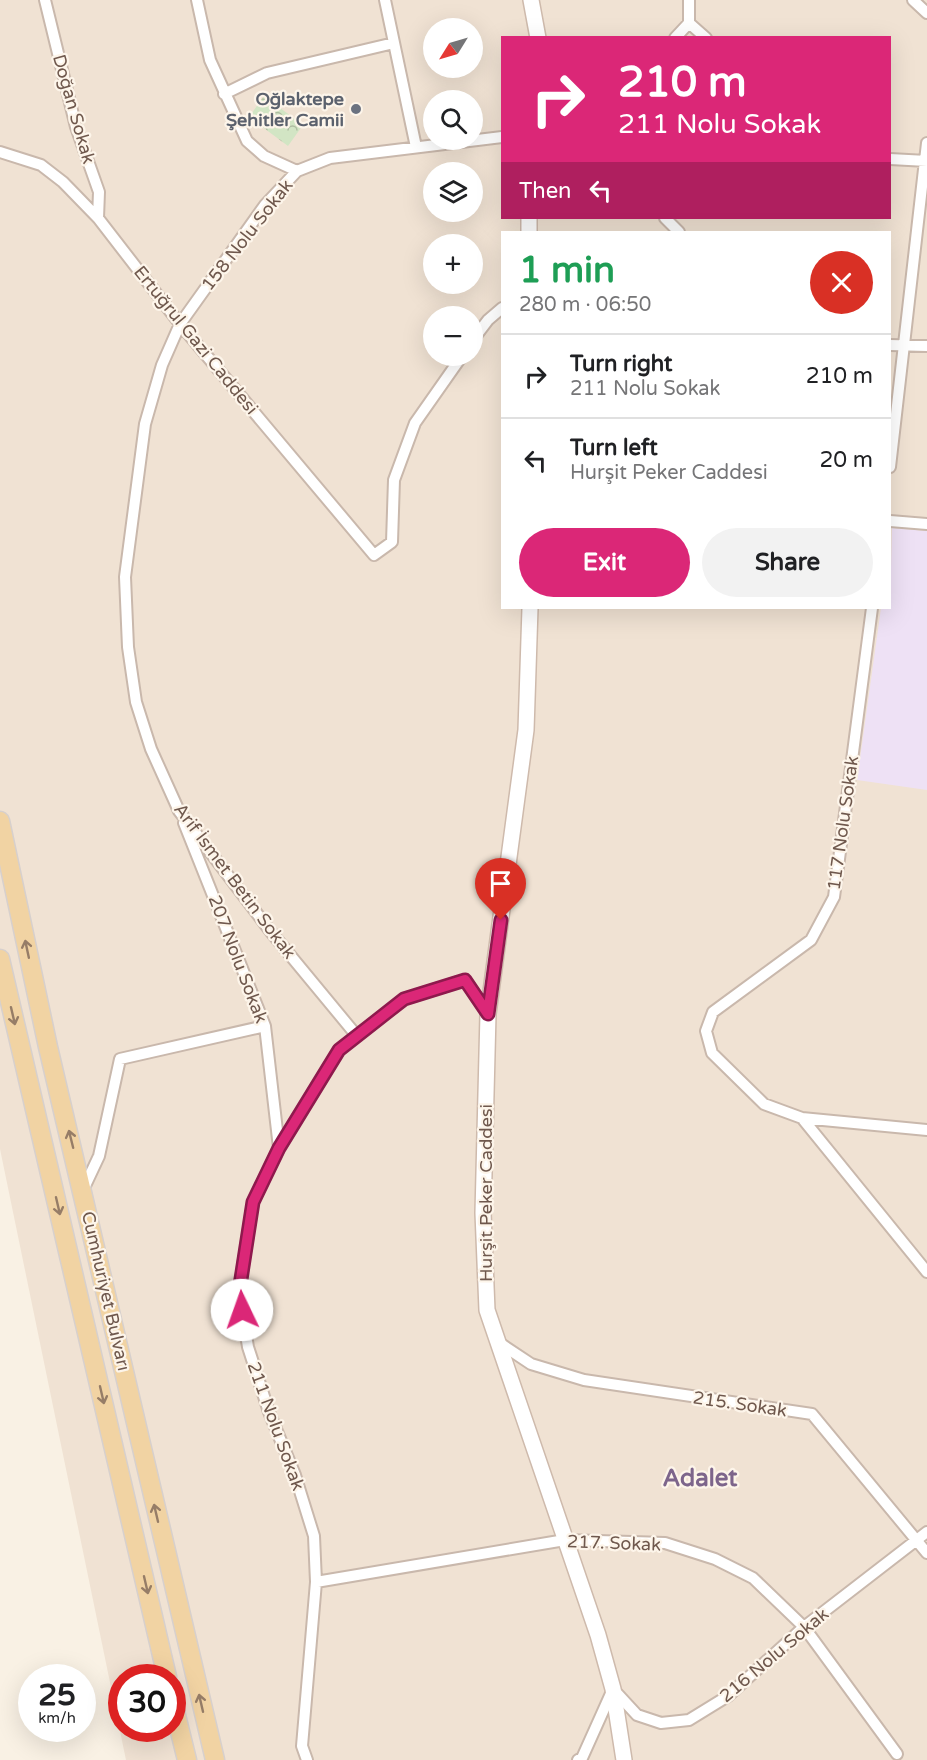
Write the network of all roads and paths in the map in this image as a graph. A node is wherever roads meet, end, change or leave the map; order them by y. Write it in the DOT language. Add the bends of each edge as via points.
graph roads {
  1 [pos="45,0"];
  2 [pos="197,0"];
  3 [pos="385,0"];
  4 [pos="531,0"];
  5 [pos="689,0"];
  6 [pos="913,0"];
  7 [pos="927,13"];
  8 [pos="689,22"];
  9 [pos="538,36"];
  10 [pos="677,36"];
  11 [pos="704,36"];
  12 [pos="394,43"];
  13 [pos="224,94"];
  14 [pos="501,137"];
  15 [pos="927,143"];
  16 [pos="416,147"];
  17 [pos="0,152"];
  18 [pos="891,159"];
  19 [pos="925,160"];
  20 [pos="297,171"];
  21 [pos="98,218"];
  22 [pos="666,219"];
  23 [pos="679,231"];
  24 [pos="501,309"];
  25 [pos="180,324"];
  26 [pos="483,327"];
  27 [pos="891,345"];
  28 [pos="903,346"];
  29 [pos="927,346"];
  30 [pos="455,366"];
  31 [pos="891,458"];
  32 [pos="891,521"];
  33 [pos="927,524"];
  34 [pos="530,609"];
  35 [pos="872,609"];
  36 [pos="179,811"];
  37 [pos="0,820"];
  38 [pos="0,959"];
  39 [pos="488,1014"];
  40 [pos="265,1026"];
  41 [pos="357,1036"];
  42 [pos="802,1118"];
  43 [pos="927,1130"];
  44 [pos="279,1148"];
  45 [pos="83,1190"];
  46 [pos="927,1272"];
  47 [pos="498,1342"];
  48 [pos="927,1532"];
  49 [pos="917,1539"];
  50 [pos="565,1540"];
  51 [pos="927,1553"];
  52 [pos="315,1582"];
  53 [pos="804,1627"];
  54 [pos="164,1664"];
  55 [pos="613,1689"];
  56 [pos="183,1742"];
  57 [pos="897,1754"];
  58 [pos="187,1760"];
  59 [pos="214,1760"];
  60 [pos="307,1760"];
  61 [pos="578,1760"];
  62 [pos="624,1760"];
  1 -- 21 [label="street, Doğan Sokak" via="76,127 99,192"];
  2 -- 13 [label="street" via="210,60"];
  3 -- 12 [label="street"];
  4 -- 9 [label="street"];
  5 -- 8 [label="street"];
  6 -- 7 [label="street"];
  8 -- 10 [label="street"];
  8 -- 11 [label="street"];
  12 -- 13 [label="street" via="267,73"];
  12 -- 16 [label="street"];
  13 -- 20 [label="street" via="247,141 264,156"];
  14 -- 16 [label="street, 158 Nolu Sokak"];
  15 -- 19 [label="street"];
  16 -- 20 [label="street, 158 Nolu Sokak" via="330,158"];
  17 -- 21 [label="street, Ertuğrul Gazi Caddesi" via="41,165"];
  18 -- 19 [label="street"];
  19 -- 28 [label="street"];
  20 -- 25 [label="street, 158 Nolu Sokak" via="265,205"];
  21 -- 25 [label="street, Ertuğrul Gazi Caddesi"];
  22 -- 23 [label="street"];
  24 -- 26 [label="street"];
  25 -- 30 [label="street, Ertuğrul Gazi Caddesi" via="374,555 392,542 394,480 415,423"];
  25 -- 36 [label="street, Arif İsmet Betin Sokak" via="162,365 145,424 125,577 128,647 136,702 151,749"];
  27 -- 28 [label="street"];
  28 -- 29 [label="street"];
  28 -- 31 [label="street"];
  32 -- 33 [label="street"];
  34 -- 39 [label="street, Hurşit Peker Caddesi" via="526,730"];
  35 -- 42 [label="street, 117 Nolu Sokak" via="834,897 811,940 713,1012 706,1031 712,1053 764,1104"];
  36 -- 40 [label="street, 207 Nolu Sokak"];
  36 -- 41 [label="street, Arif İsmet Betin Sokak"];
  45 -- 37 [label="main road, Cumhuriyet Bulvarı, one-way"];
  38 -- 54 [label="main road, Cumhuriyet Bulvarı, one-way"];
  39 -- 41 [label="street, 211 Nolu Sokak" via="465,980 404,999"];
  39 -- 47 [label="street, Hurşit Peker Caddesi" via="483,1213 487,1310"];
  40 -- 44 [label="street, 207 Nolu Sokak"];
  40 -- 45 [label="street" via="120,1059 99,1156"];
  41 -- 44 [label="street, 211 Nolu Sokak" via="339,1050"];
  42 -- 43 [label="street"];
  42 -- 46 [label="street"];
  44 -- 52 [label="street, 211 Nolu Sokak" via="253,1202 239,1292 248,1347 314,1536"];
  59 -- 45 [label="main road, Cumhuriyet Bulvarı, one-way"];
  47 -- 49 [label="street, 215. Sokak" via="531,1364 584,1380 812,1414"];
  47 -- 50 [label="street, Hurşit Peker Caddesi"];
  48 -- 49 [label="street, 216 Nolu Sokak"];
  49 -- 51 [label="street, 215. Sokak"];
  49 -- 53 [label="street, 216 Nolu Sokak"];
  50 -- 52 [label="street, 217. Sokak"];
  50 -- 53 [label="street, 217. Sokak" via="665,1543 715,1559 753,1578"];
  50 -- 55 [label="street, Hurşit Peker Caddesi"];
  52 -- 60 [label="street, 211 Nolu Sokak" via="303,1746"];
  53 -- 55 [label="street, 216 Nolu Sokak" via="728,1696 689,1720 661,1724 637,1715"];
  53 -- 57 [label="street, 217. Sokak"];
  55 -- 61 [label="street"];
  55 -- 62 [label="street, Hurşit Peker Caddesi"];
  56 -- 58 [label="main road"];
}
